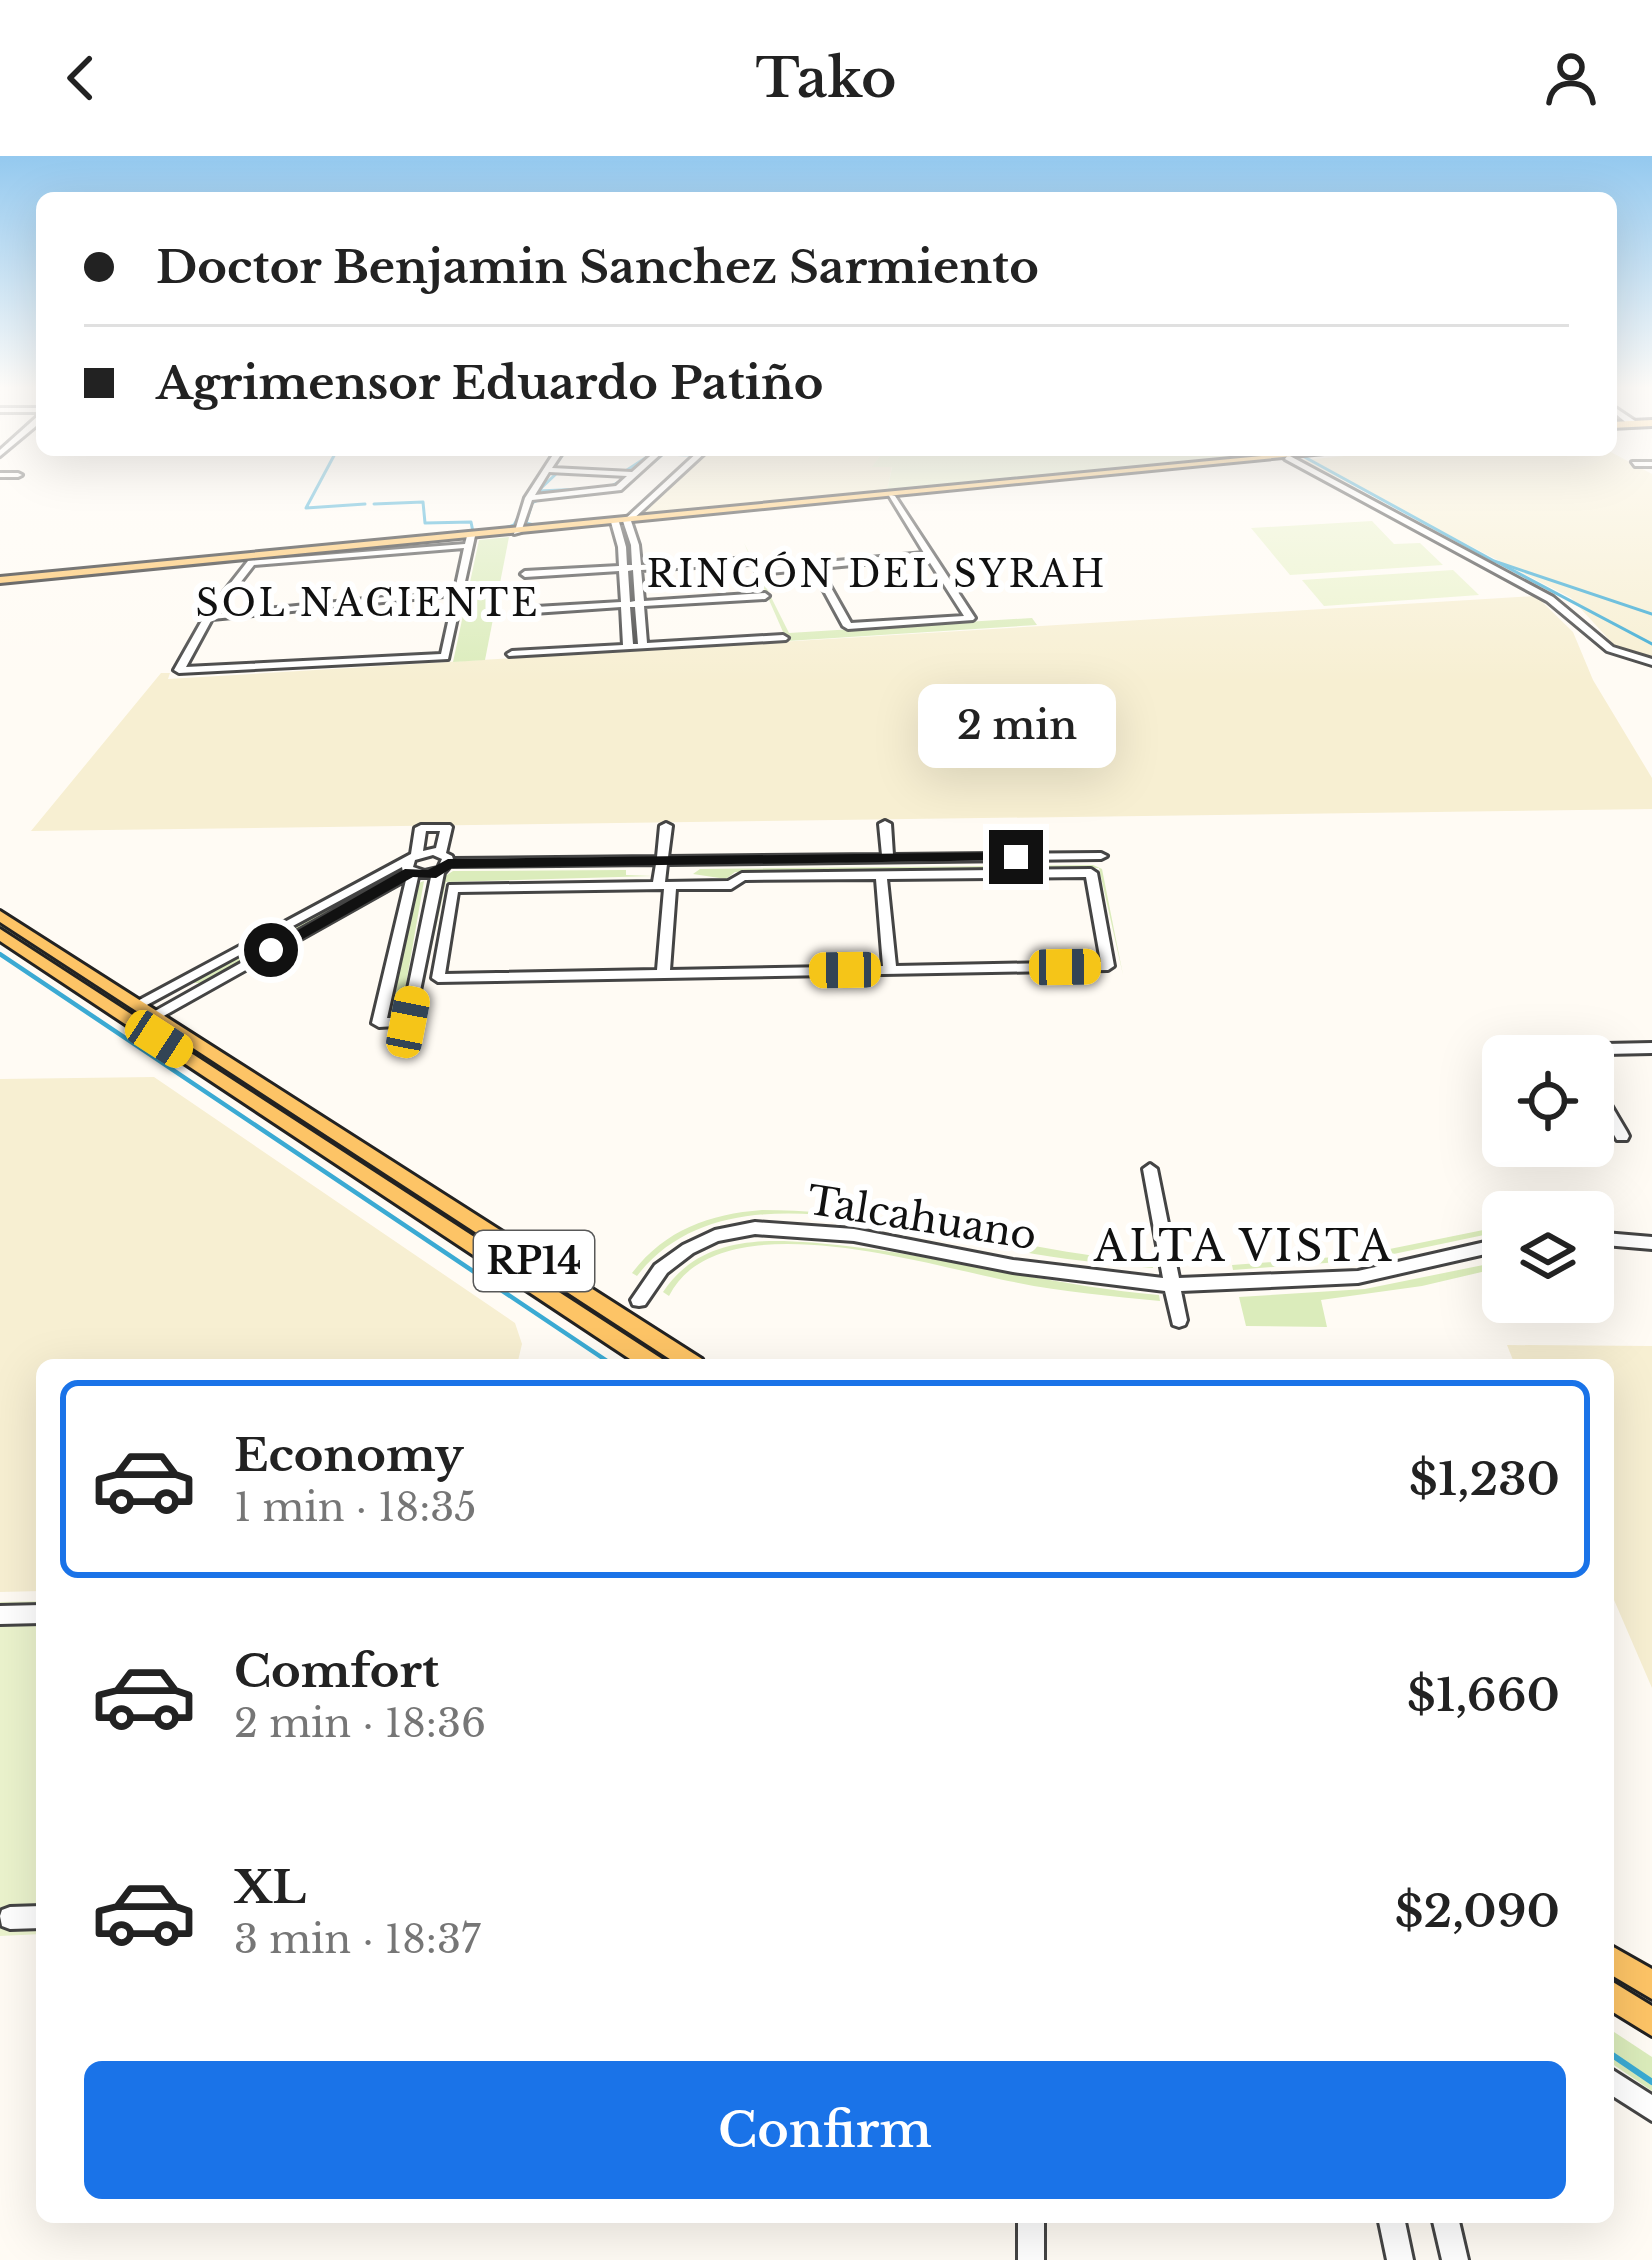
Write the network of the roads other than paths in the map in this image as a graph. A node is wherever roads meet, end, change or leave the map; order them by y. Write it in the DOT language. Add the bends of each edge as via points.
graph roads {
  1 [pos="537,485"];
  2 [pos="617,485"];
  3 [pos="661,485"];
  4 [pos="1014,485"];
  5 [pos="1348,485"];
  6 [pos="529,498"];
  7 [pos="890,498"];
  8 [pos="621,521"];
  9 [pos="517,532"];
  10 [pos="465,546"];
  11 [pos="928,555"];
  12 [pos="750,561"];
  13 [pos="815,566"];
  14 [pos="637,567"];
  15 [pos="624,568"];
  16 [pos="760,571"];
  17 [pos="525,574"];
  18 [pos="0,580"];
  19 [pos="455,592"];
  20 [pos="765,596"];
  21 [pos="626,604"];
  22 [pos="640,604"];
  23 [pos="519,610"];
  24 [pos="209,617"];
  25 [pos="783,638"];
  26 [pos="643,646"];
  27 [pos="628,647"];
  28 [pos="512,654"];
  29 [pos="1652,662"];
  30 [pos="885,824"];
  31 [pos="666,826"];
  32 [pos="1101,856"];
  33 [pos="888,858"];
  34 [pos="662,860"];
  35 [pos="683,860"];
  36 [pos="442,863"];
  37 [pos="413,864"];
  38 [pos="881,875"];
  39 [pos="670,885"];
  40 [pos="0,915"];
  41 [pos="0,934"];
  42 [pos="890,969"];
  43 [pos="663,974"];
  44 [pos="138,1004"];
  45 [pos="155,1015"];
  46 [pos="1652,1048"];
  47 [pos="1614,1050"];
  48 [pos="1614,1122"];
  49 [pos="1622,1136"];
  50 [pos="366,1163"];
  51 [pos="1150,1169"];
  52 [pos="1614,1240"];
  53 [pos="1652,1243"];
  54 [pos="1482,1249"];
  55 [pos="1172,1285"];
  56 [pos="639,1300"];
  57 [pos="1179,1320"];
  58 [pos="646,1359"];
  59 [pos="685,1359"];
  60 [pos="36,1614"];
  61 [pos="0,1615"];
  62 [pos="36,1917"];
  63 [pos="10,1918"];
  64 [pos="1614,1961"];
  65 [pos="1652,1985"];
  66 [pos="1614,1997"];
  67 [pos="1652,2022"];
  68 [pos="1614,2082"];
  69 [pos="1652,2108"];
  70 [pos="1031,2223"];
  71 [pos="1391,2223"];
  72 [pos="1446,2223"];
  73 [pos="1031,2260"];
  74 [pos="1400,2260"];
  75 [pos="1455,2260"];
  1 -- 6 [label="street"];
  2 -- 6 [label="street"];
  3 -- 8 [label="street"];
  4 -- 7 [label="main road"];
  5 -- 29 [label="street" via="1550,598 1610,649"];
  6 -- 9 [label="street"];
  7 -- 8 [label="main road"];
  7 -- 11 [label="street"];
  8 -- 9 [label="main road"];
  8 -- 14 [label="street"];
  8 -- 15 [label="street"];
  9 -- 10 [label="main road"];
  10 -- 18 [label="main road"];
  10 -- 19 [label="street"];
  10 -- 24 [label="street" via="251,563"];
  11 -- 13 [label="street"];
  11 -- 13 [label="street" via="970,618 848,626"];
  12 -- 14 [label="street"];
  13 -- 16 [label="street"];
  14 -- 15 [label="street"];
  14 -- 22 [label="street"];
  15 -- 17 [label="street"];
  15 -- 21 [label="street"];
  19 -- 24 [label="street"];
  19 -- 24 [label="street" via="445,657 181,672"];
  20 -- 22 [label="street"];
  21 -- 22 [label="street"];
  21 -- 23 [label="street"];
  21 -- 27 [label="street"];
  22 -- 26 [label="street"];
  25 -- 26 [label="street"];
  26 -- 27 [label="street"];
  27 -- 28 [label="street"];
  30 -- 33 [label="street"];
  31 -- 34 [label="street"];
  32 -- 33 [label="street"];
  33 -- 35 [label="street"];
  34 -- 35 [label="street"];
  34 -- 36 [label="street"];
  34 -- 39 [label="street"];
  35 -- 39 [label="street"];
  36 -- 37 [label="street"];
  36 -- 37 [label="street"];
  36 -- 37 [label="street" via="446,827 421,828"];
  36 -- 37 [label="street" via="408,1022 379,1023"];
  37 -- 44 [label="street"];
  37 -- 45 [label="street"];
  38 -- 39 [label="street"];
  38 -- 42 [label="street"];
  38 -- 42 [label="street" via="1091,873 1108,966"];
  39 -- 43 [label="street"];
  39 -- 43 [label="street" via="453,888 438,978"];
  40 -- 44 [label="main road, RP14"];
  41 -- 50 [label="main road, RP14"];
  42 -- 43 [label="street"];
  44 -- 45 [label="main road, RP14"];
  45 -- 50 [label="main road, RP14"];
  46 -- 47 [label="street"];
  48 -- 49 [label="street"];
  50 -- 58 [label="main road, RP14"];
  50 -- 59 [label="main road, RP14"];
  51 -- 55 [label="street"];
  52 -- 53 [label="street"];
  54 -- 55 [label="street, Talcahuano" via="1358,1277"];
  55 -- 56 [label="street, Talcahuano" via="842,1233 755,1228 688,1249"];
  55 -- 57 [label="street"];
  60 -- 61 [label="street"];
  62 -- 63 [label="street"];
  64 -- 65 [label="main road"];
  66 -- 67 [label="main road"];
  68 -- 69 [label="street"];
  70 -- 73 [label="street"];
  71 -- 74 [label="street"];
  72 -- 75 [label="street"];
}
